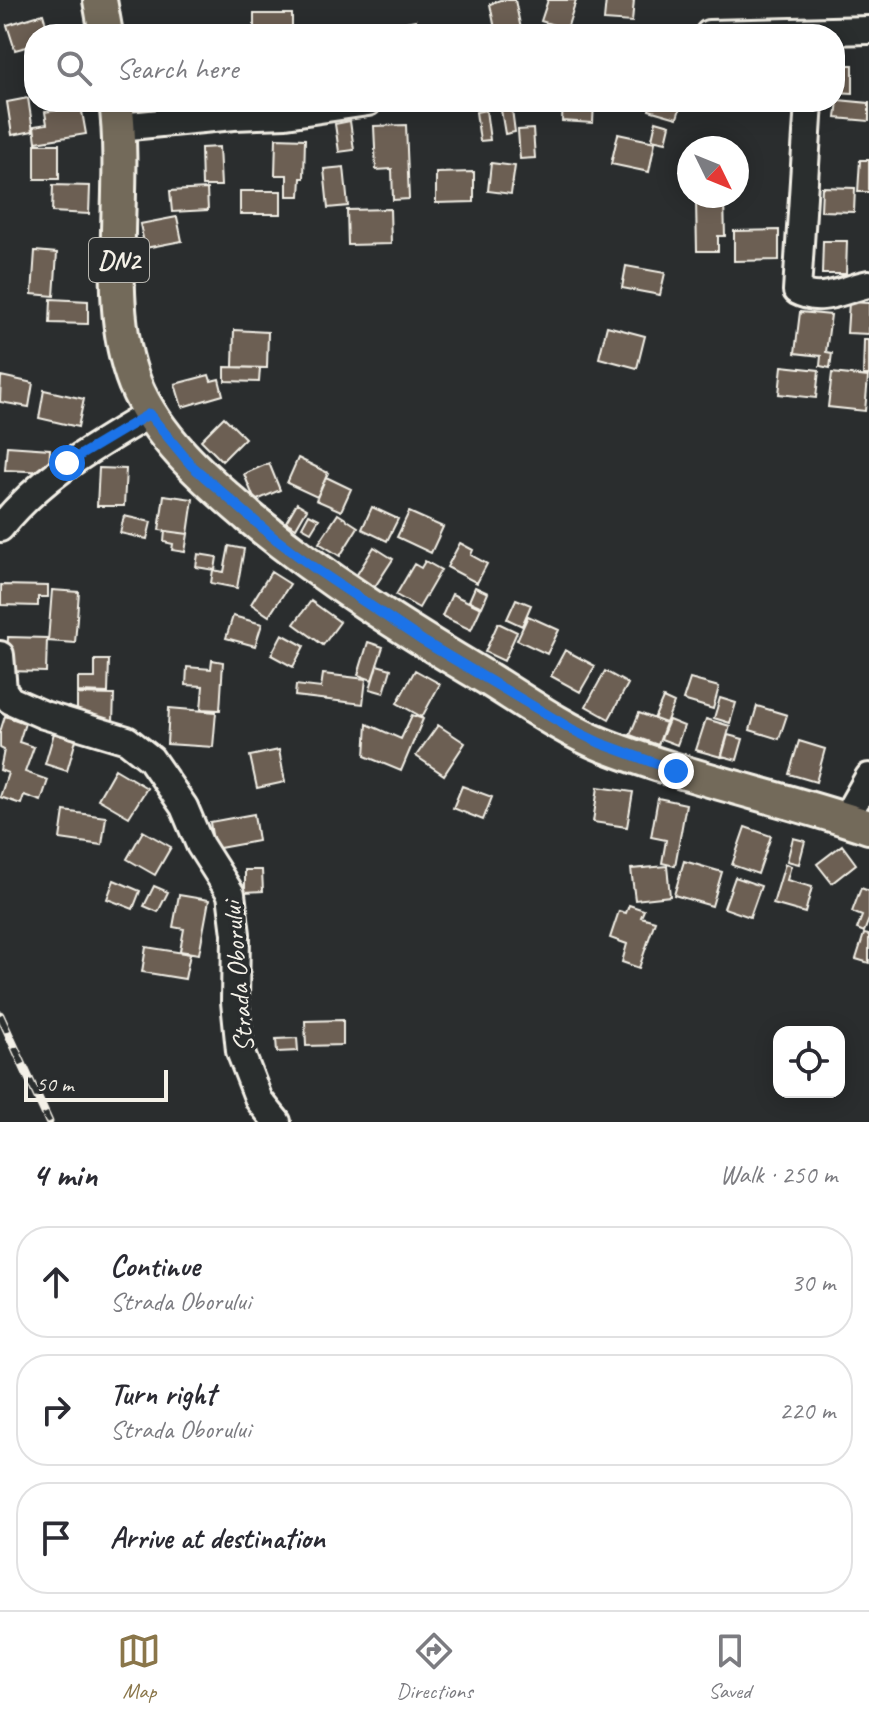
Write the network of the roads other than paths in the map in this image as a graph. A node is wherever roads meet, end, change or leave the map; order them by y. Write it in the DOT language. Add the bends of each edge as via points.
graph roads {
  1 [pos="100,0"];
  2 [pos="104,24"];
  3 [pos="869,30"];
  4 [pos="845,31"];
  5 [pos="300,112"];
  6 [pos="808,112"];
  7 [pos="117,114"];
  8 [pos="869,284"];
  9 [pos="149,414"];
  10 [pos="0,528"];
  11 [pos="0,655"];
  12 [pos="869,777"];
  13 [pos="857,823"];
  14 [pos="277,1122"];
  1 -- 2 [label="main road"];
  3 -- 4 [label="street"];
  5 -- 7 [label="street"];
  6 -- 8 [label="street" via="797,291 827,296"];
  7 -- 9 [label="main road, DN2" via="119,304 134,381"];
  9 -- 10 [label="street" via="67,463"];
  9 -- 13 [label="main road, DN2" via="191,465 317,570 423,641 573,730 676,771"];
  11 -- 14 [label="street, Strada Oborului" via="3,690 10,700 127,740 151,759 184,807 231,894 240,1051 259,1100"];
  12 -- 13 [label="street"];
}
